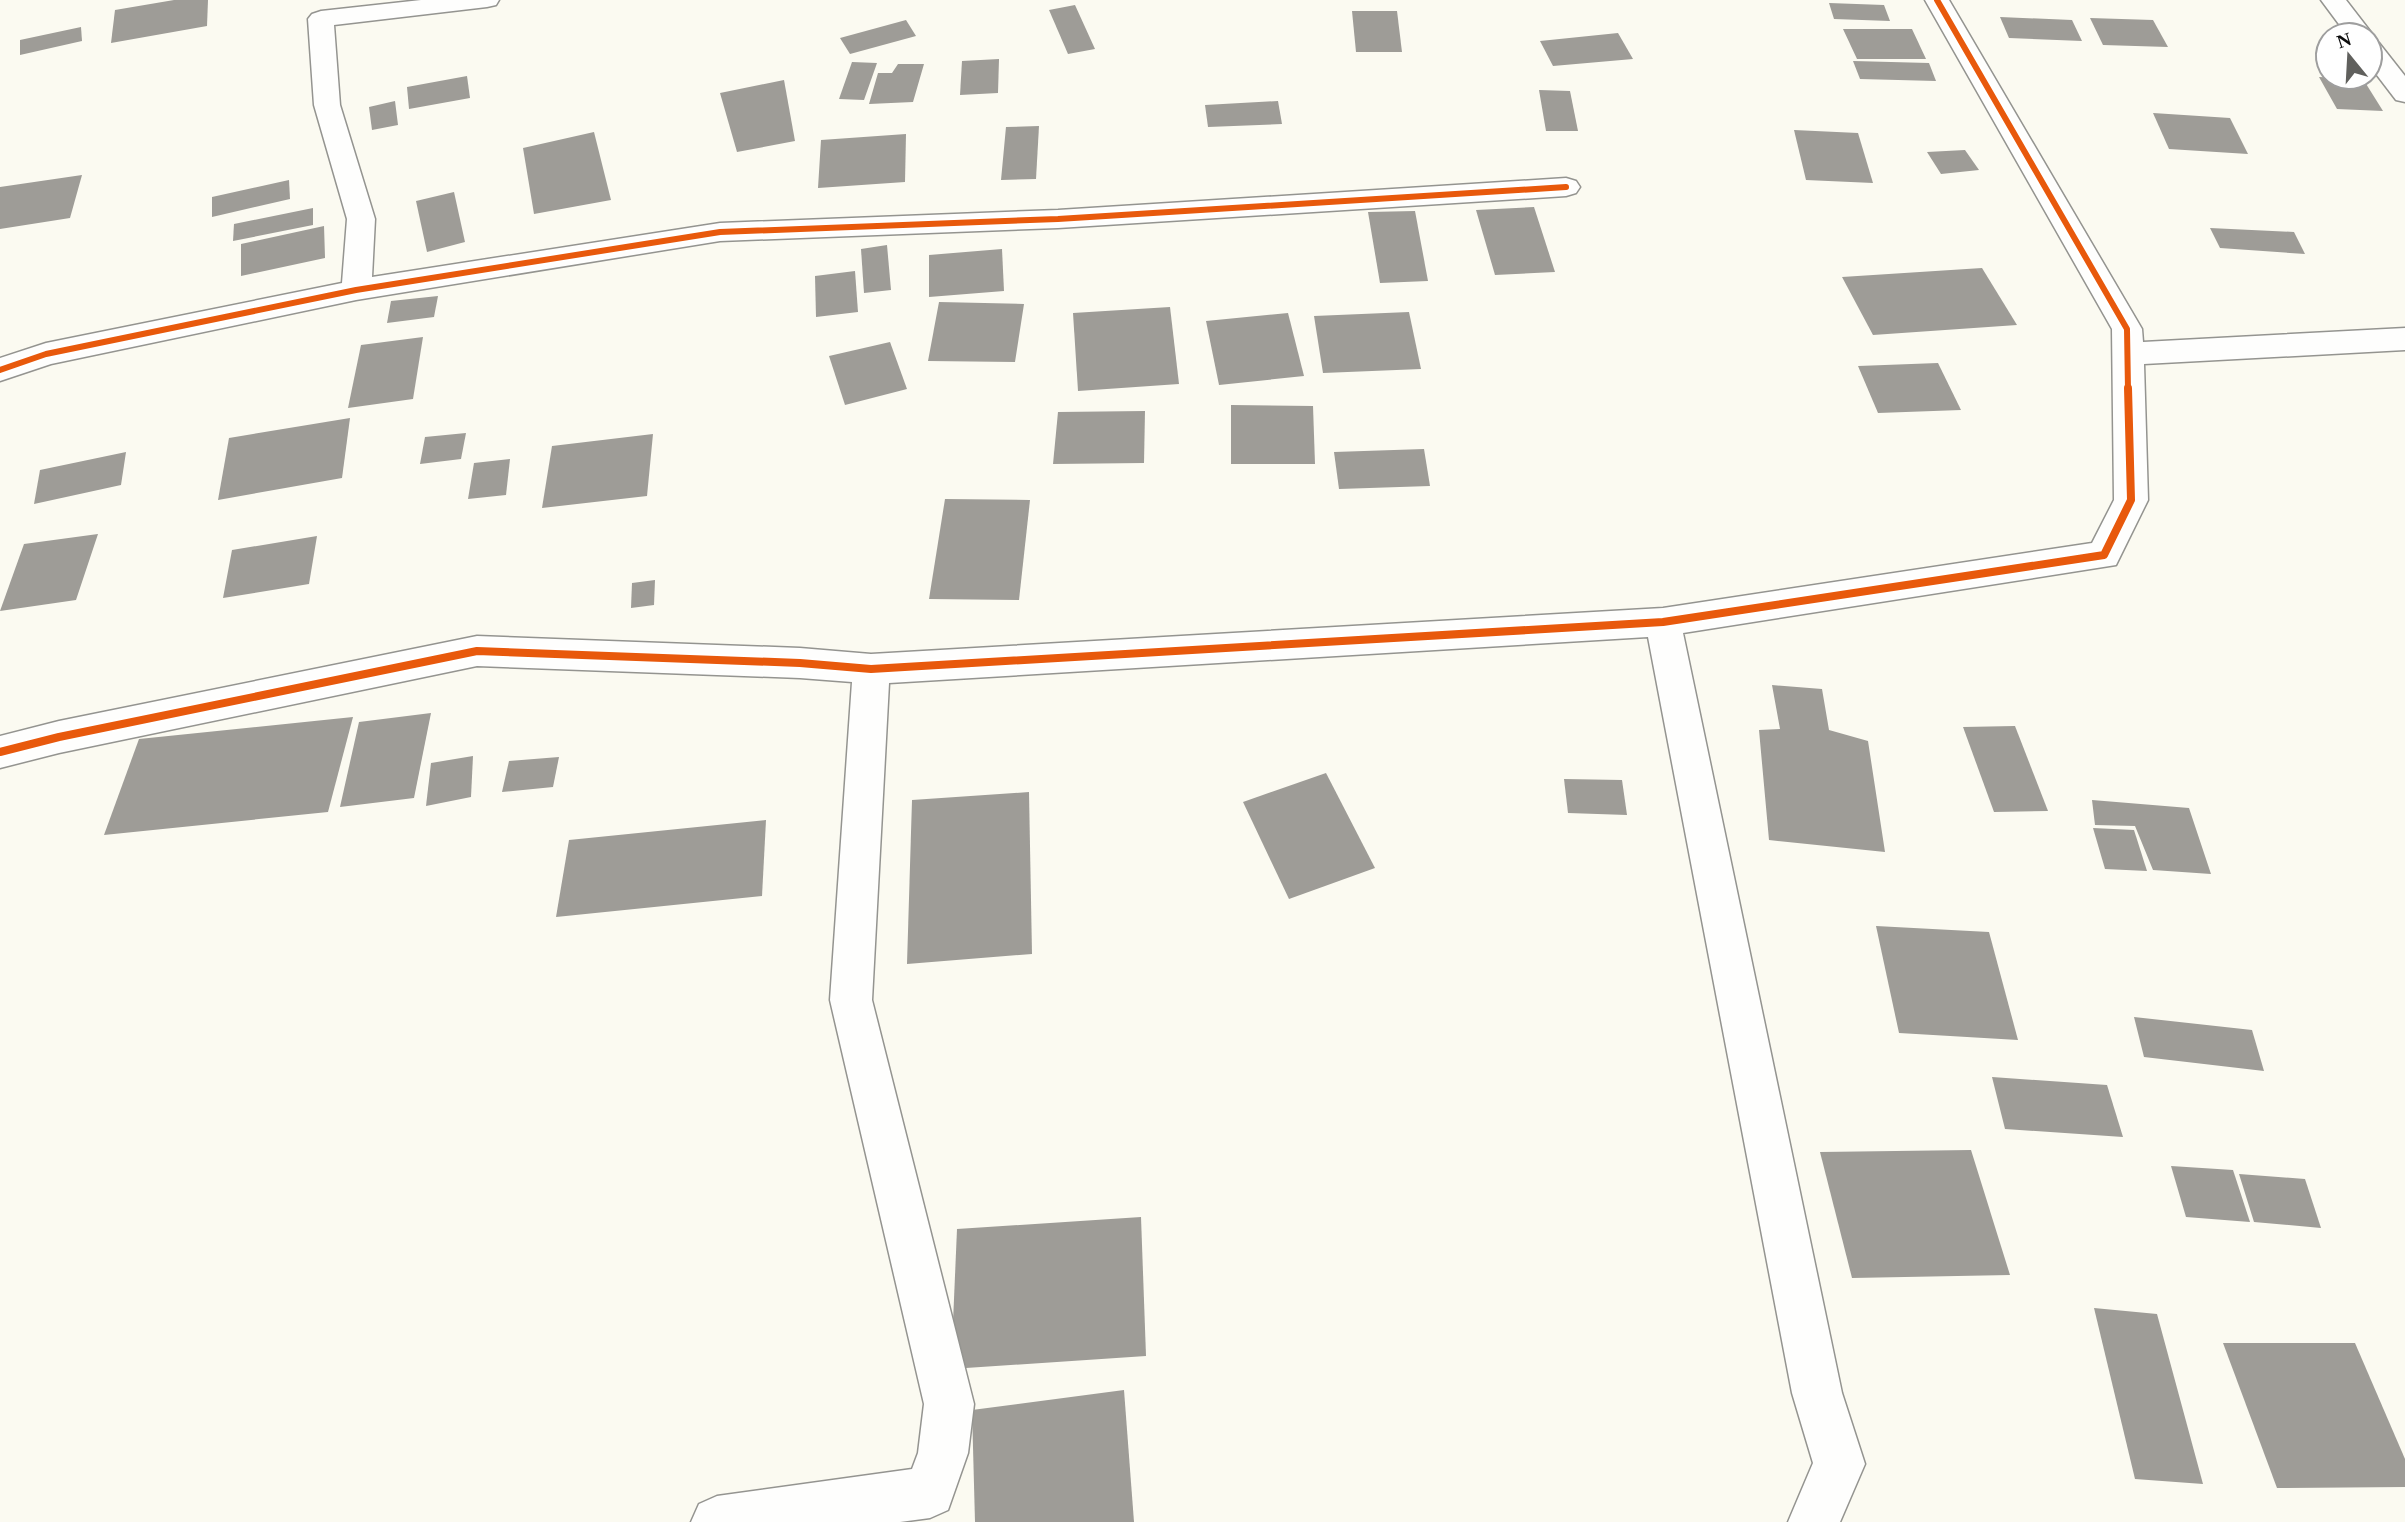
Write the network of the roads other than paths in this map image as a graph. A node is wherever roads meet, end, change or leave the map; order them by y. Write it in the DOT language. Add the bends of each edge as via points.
graph roads {
  1 [pos="487,0"];
  2 [pos="1937,0"];
  3 [pos="2333,0"];
  4 [pos="328,10"];
  5 [pos="2349,21"];
  6 [pos="2384,66"];
  7 [pos="2405,94"];
  8 [pos="1566,187"];
  9 [pos="356,290"];
  10 [pos="2405,339"];
  11 [pos="2128,354"];
  12 [pos="0,369"];
  13 [pos="1662,622"];
  14 [pos="871,669"];
  15 [pos="0,752"];
  16 [pos="717,1522"];
  17 [pos="1814,1522"];
  1 -- 4 [label="street"];
  2 -- 11 [label="street" via="2127,329"];
  3 -- 5 [label="street"];
  4 -- 9 [label="street" via="327,105 362,219"];
  6 -- 7 [label="street"];
  8 -- 9 [label="street" via="1058,219 720,232"];
  9 -- 12 [label="street" via="46,354"];
  10 -- 11 [label="street"];
  11 -- 13 [label="street" via="2131,500 2104,555"];
  13 -- 14 [label="street"];
  13 -- 17 [label="street" via="1816,1393 1839,1464"];
  14 -- 15 [label="street" via="477,652"];
  14 -- 16 [label="street" via="851,1000 948,1404 943,1453 930,1492"];
}
